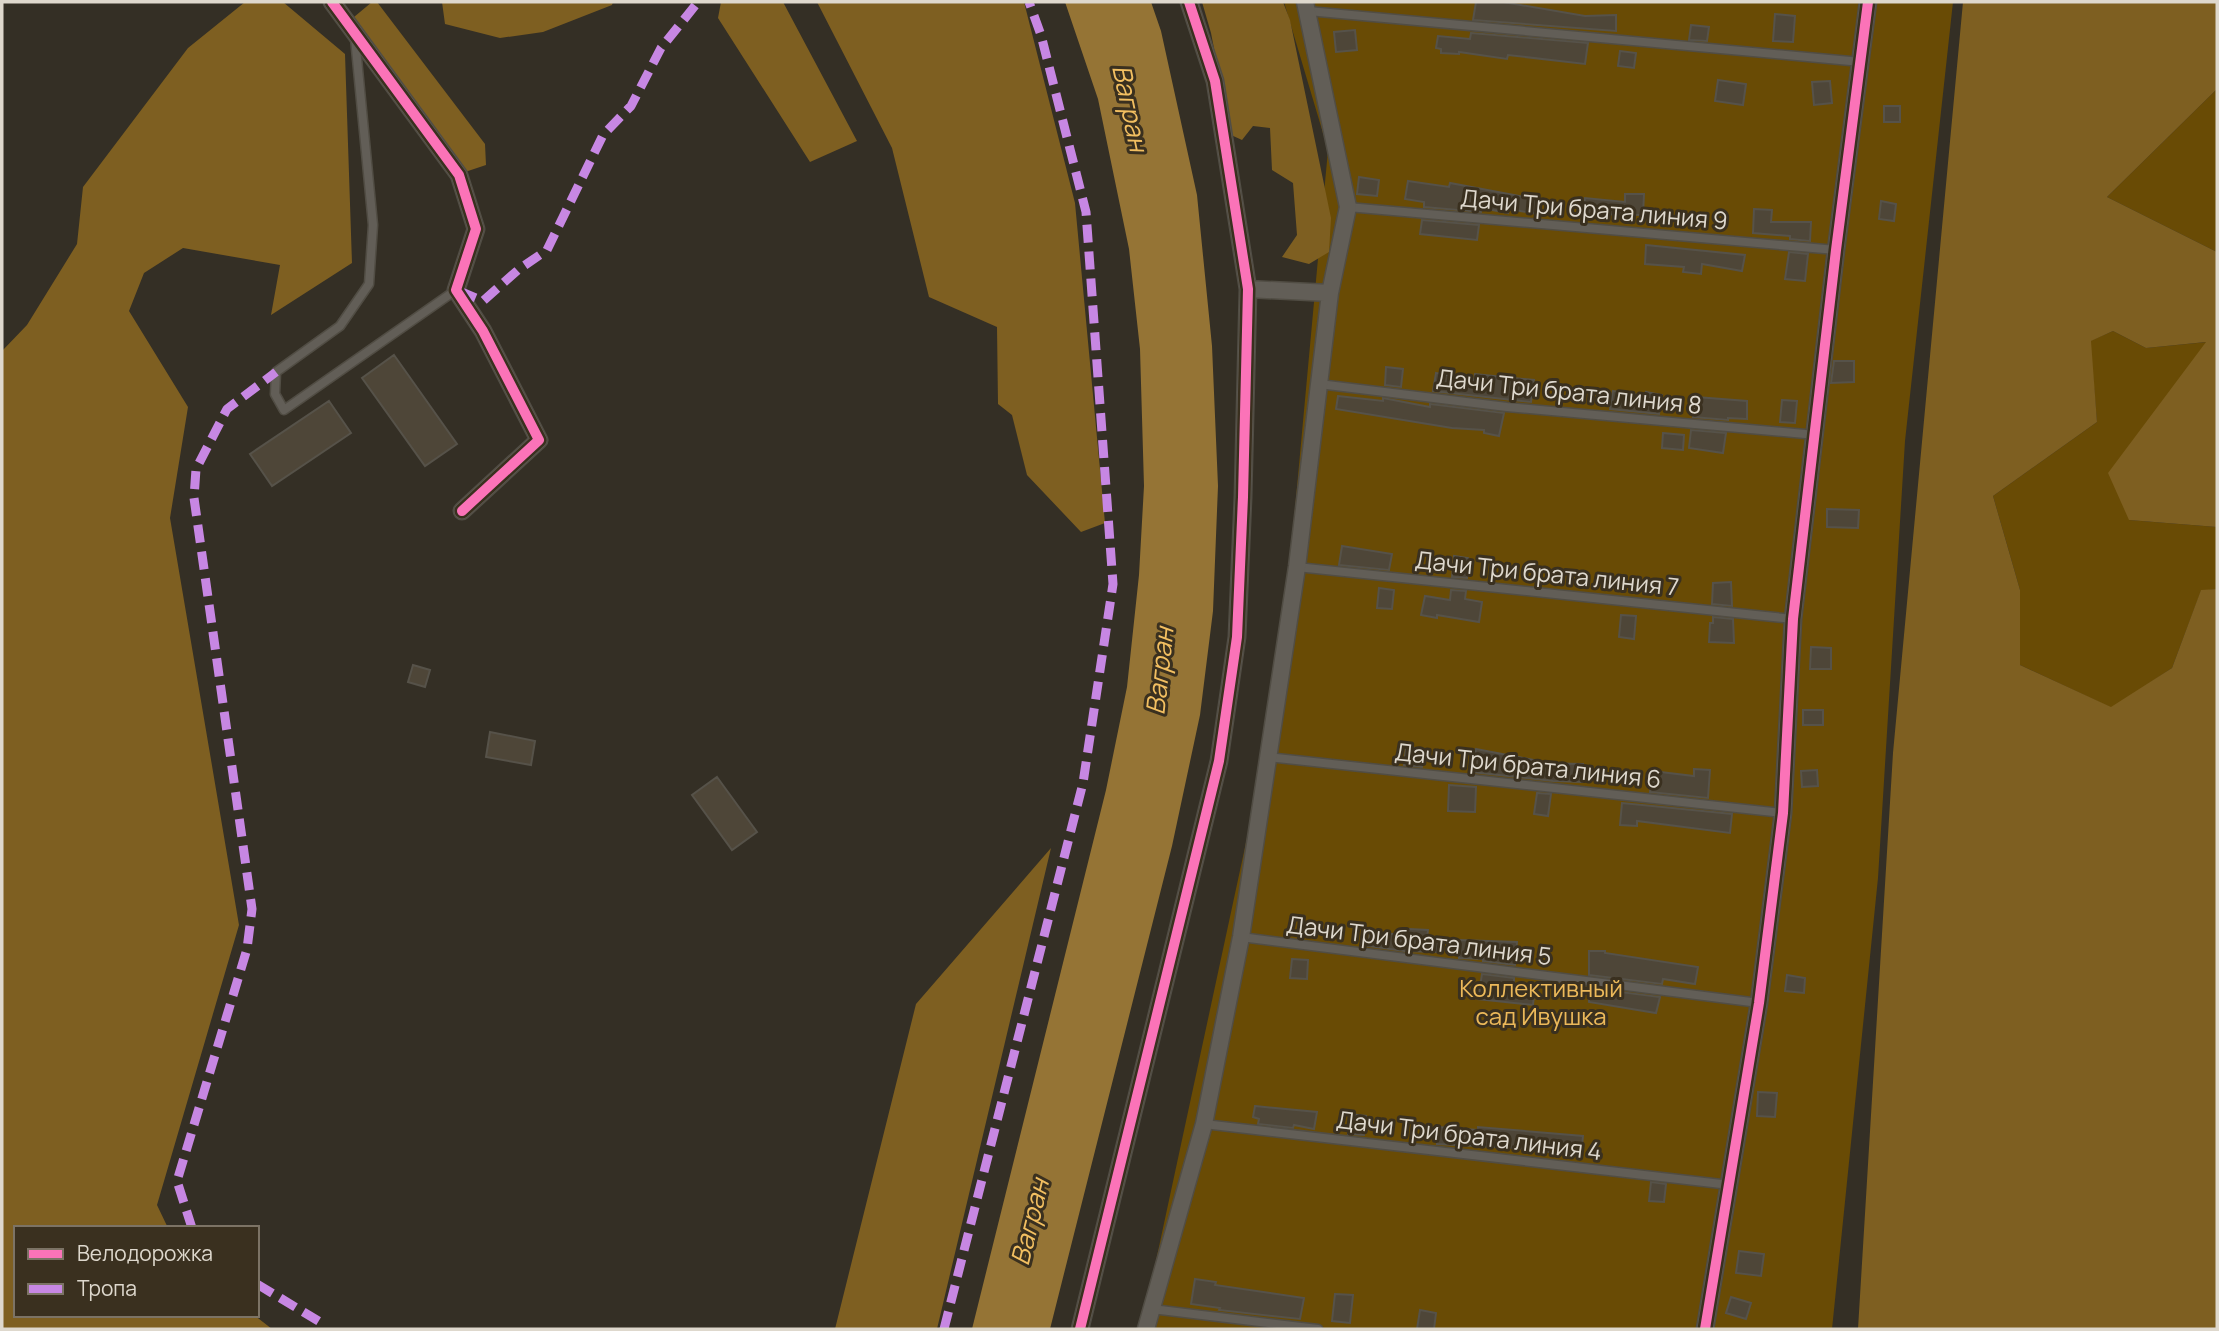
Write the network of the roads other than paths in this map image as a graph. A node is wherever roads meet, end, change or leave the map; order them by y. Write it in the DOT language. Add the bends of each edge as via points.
graph roads {
  1 [pos="332,2"];
  2 [pos="1189,2"];
  3 [pos="1868,2"];
  4 [pos="1306,6"];
  5 [pos="354,33"];
  6 [pos="1861,62"];
  7 [pos="1348,207"];
  8 [pos="1836,250"];
  9 [pos="456,289"];
  10 [pos="1248,289"];
  11 [pos="1330,293"];
  12 [pos="1319,384"];
  13 [pos="1816,435"];
  14 [pos="462,511"];
  15 [pos="1297,568"];
  16 [pos="1793,619"];
  17 [pos="1268,757"];
  18 [pos="1783,813"];
  19 [pos="1241,937"];
  20 [pos="1759,1003"];
  21 [pos="1204,1124"];
  22 [pos="1730,1185"];
  23 [pos="1152,1309"];
  24 [pos="1080,1329"];
  25 [pos="1146,1329"];
  26 [pos="1318,1329"];
  27 [pos="1704,1329"];
  1 -- 5 [label="street"];
  2 -- 10 [label="street" via="1215,81"];
  3 -- 6 [label="street"];
  4 -- 6 [label="lane"];
  4 -- 7 [label="street"];
  5 -- 9 [label="street" via="459,175 476,229"];
  5 -- 9 [label="lane" via="373,225 369,284 340,326 276,372 275,394 284,410"];
  6 -- 8 [label="street"];
  7 -- 8 [label="lane, Дачи Три брата линия 9"];
  7 -- 11 [label="street"];
  8 -- 13 [label="street"];
  9 -- 14 [label="street" via="483,331 538,440"];
  10 -- 11 [label="street"];
  10 -- 24 [label="street" via="1237,637 1219,761"];
  11 -- 12 [label="street"];
  12 -- 13 [label="lane, Дачи Три брата линия 8" via="1507,407"];
  12 -- 15 [label="street"];
  13 -- 16 [label="street"];
  15 -- 16 [label="lane, Дачи Три брата линия 7"];
  15 -- 17 [label="street"];
  16 -- 18 [label="street"];
  17 -- 18 [label="lane, Дачи Три брата линия 6"];
  17 -- 19 [label="street"];
  18 -- 20 [label="street"];
  19 -- 20 [label="lane, Дачи Три брата линия 5"];
  19 -- 21 [label="street"];
  20 -- 22 [label="street"];
  21 -- 22 [label="lane, Дачи Три брата линия 4"];
  21 -- 23 [label="street"];
  22 -- 27 [label="street"];
  23 -- 25 [label="street"];
  23 -- 26 [label="lane"];
}
